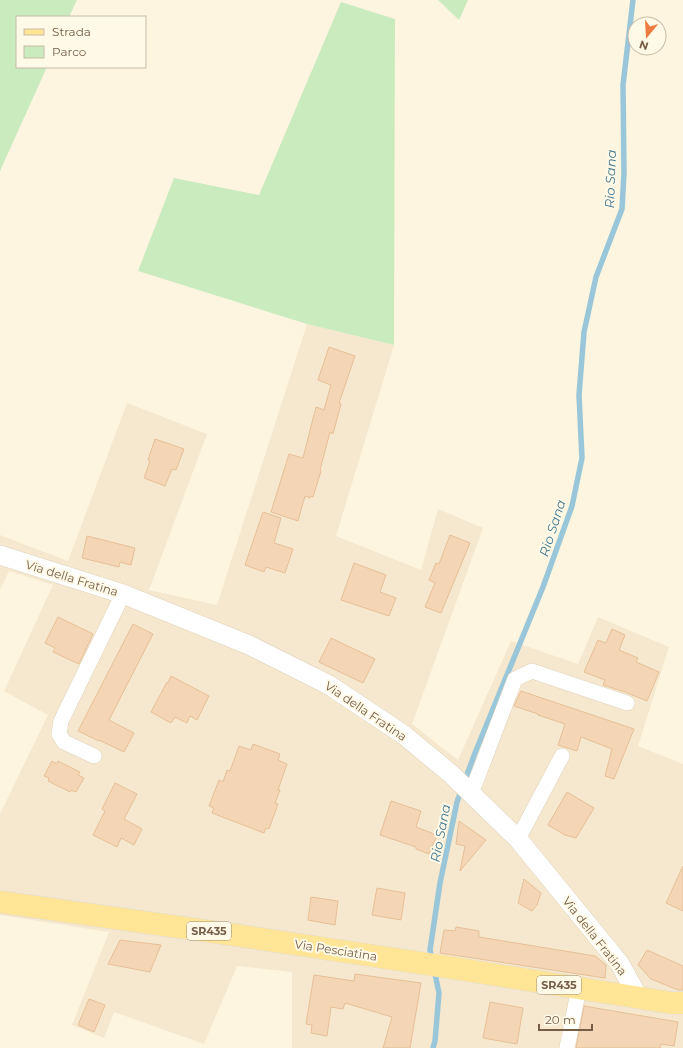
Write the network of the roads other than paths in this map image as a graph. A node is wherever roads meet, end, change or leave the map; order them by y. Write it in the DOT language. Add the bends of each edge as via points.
graph roads {
  1 [pos="0,555"];
  2 [pos="123,594"];
  3 [pos="626,703"];
  4 [pos="94,756"];
  5 [pos="562,756"];
  6 [pos="469,792"];
  7 [pos="518,839"];
  8 [pos="0,902"];
  9 [pos="579,988"];
  10 [pos="638,997"];
  11 [pos="679,1004"];
  12 [pos="567,1048"];
  1 -- 2 [label="street, Via della Fratina"];
  2 -- 4 [label="street" via="61,721 58,734 64,742"];
  2 -- 6 [label="street, Via della Fratina" via="249,645 329,685 404,735"];
  3 -- 6 [label="street" via="532,671 515,679"];
  5 -- 7 [label="street"];
  6 -- 7 [label="street, Via della Fratina"];
  7 -- 10 [label="street, Via della Fratina" via="620,964"];
  8 -- 9 [label="main road, Via Pesciatina / SR435" via="257,938"];
  9 -- 10 [label="main road, Via Pesciatina / SR435"];
  9 -- 12 [label="street"];
  10 -- 11 [label="main road, Via Pesciatina / SR435"];
}
